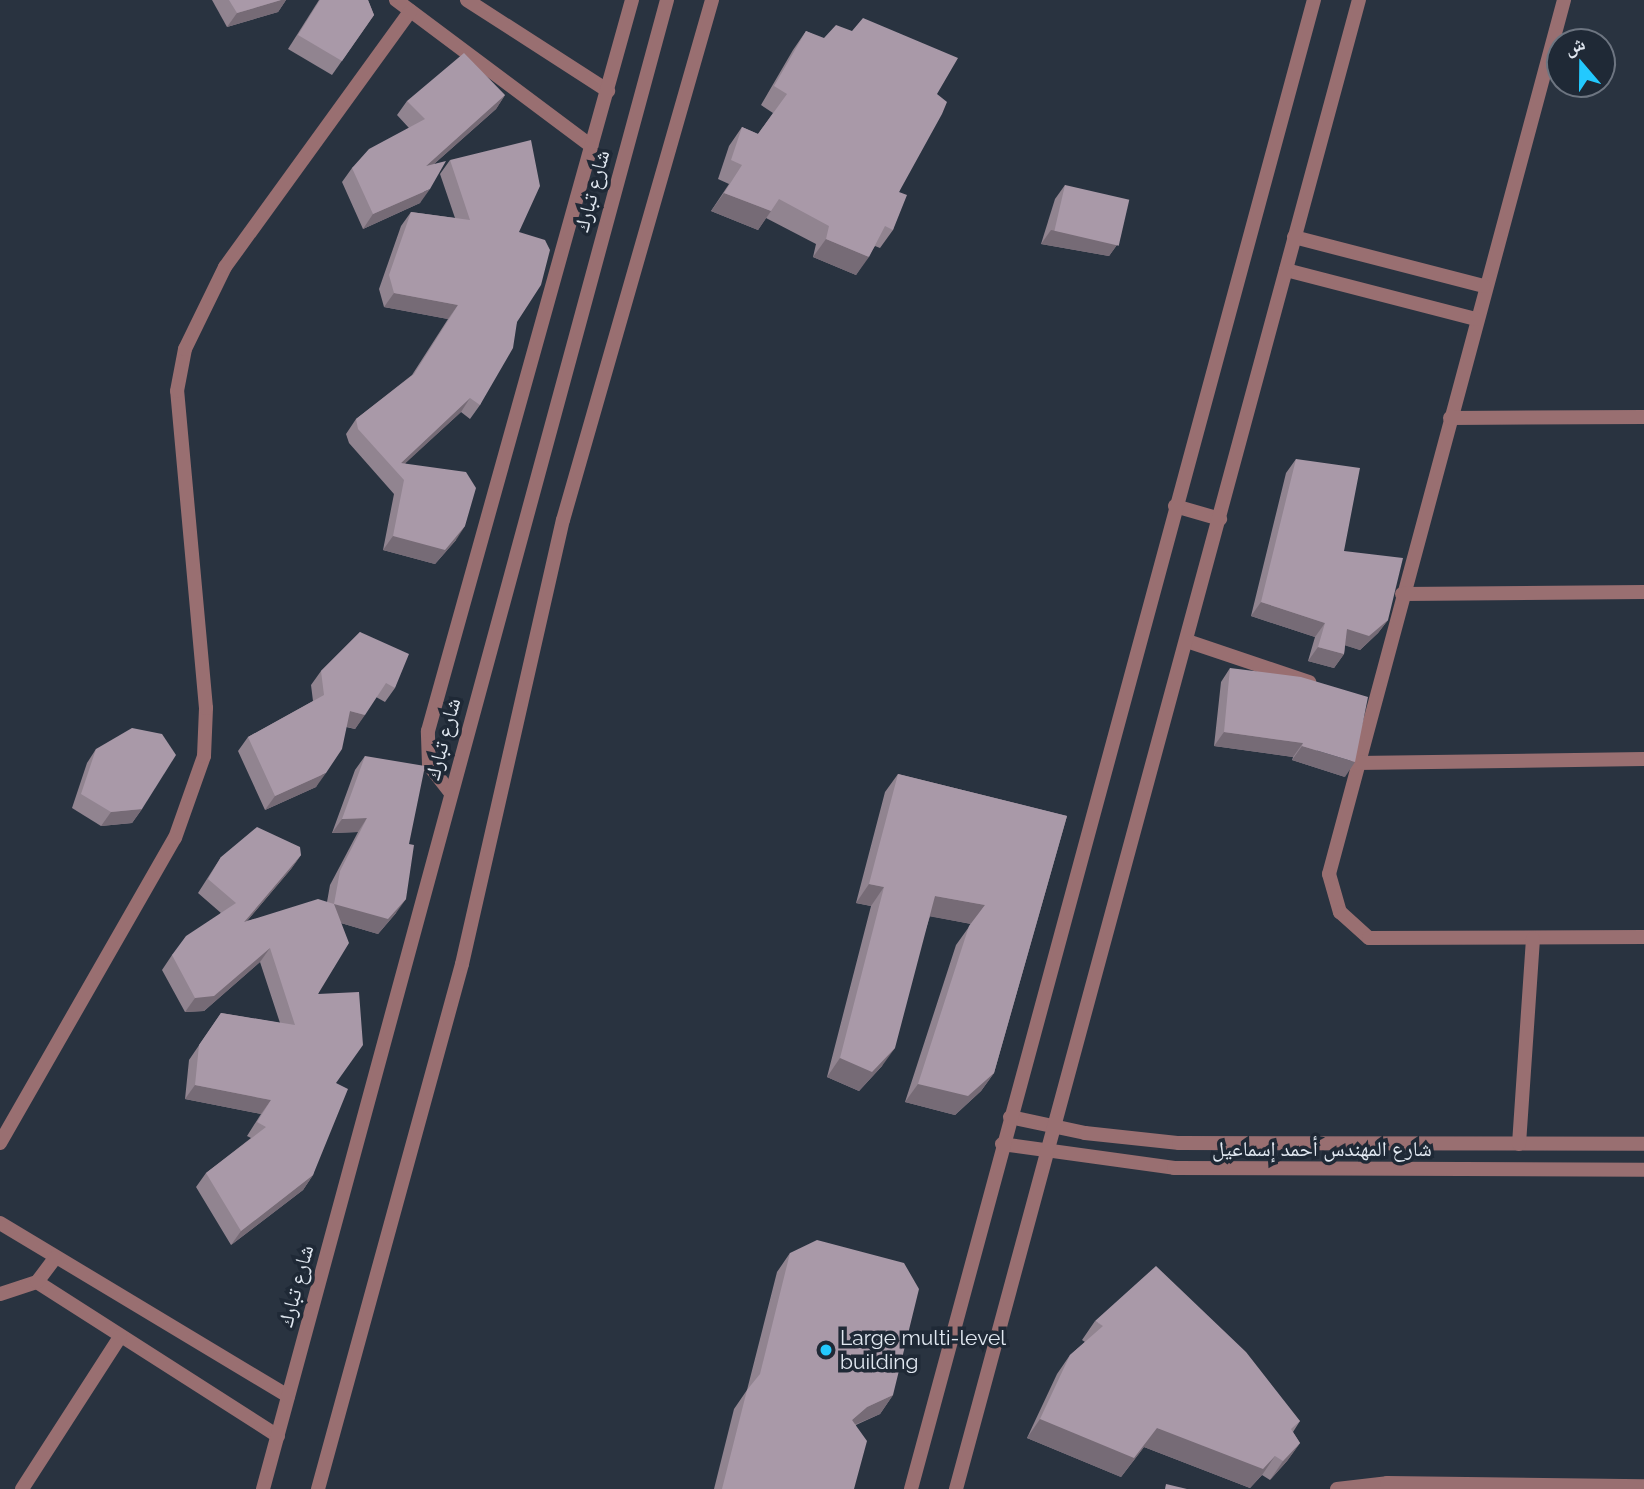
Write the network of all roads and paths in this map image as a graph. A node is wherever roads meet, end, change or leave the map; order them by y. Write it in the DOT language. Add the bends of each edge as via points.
graph roads {
  1 [pos="396,0"];
  2 [pos="467,0"];
  3 [pos="632,0"];
  4 [pos="667,0"];
  5 [pos="712,0"];
  6 [pos="1314,0"];
  7 [pos="1359,0"];
  8 [pos="1564,0"];
  9 [pos="410,11"];
  10 [pos="608,91"];
  11 [pos="591,146"];
  12 [pos="1294,237"];
  13 [pos="1286,270"];
  14 [pos="1485,286"];
  15 [pos="1476,319"];
  16 [pos="1644,417"];
  17 [pos="1450,418"];
  18 [pos="1175,506"];
  19 [pos="1220,519"];
  20 [pos="1644,592"];
  21 [pos="1402,594"];
  22 [pos="1187,641"];
  23 [pos="1324,687"];
  24 [pos="1644,759"];
  25 [pos="1357,763"];
  26 [pos="450,792"];
  27 [pos="1644,937"];
  28 [pos="1533,938"];
  29 [pos="1010,1117"];
  30 [pos="1054,1127"];
  31 [pos="0,1143"];
  32 [pos="1002,1144"];
  33 [pos="1519,1144"];
  34 [pos="1644,1144"];
  35 [pos="1046,1151"];
  36 [pos="1644,1170"];
  37 [pos="0,1223"];
  38 [pos="55,1258"];
  39 [pos="37,1282"];
  40 [pos="0,1294"];
  41 [pos="120,1337"];
  42 [pos="288,1396"];
  43 [pos="278,1436"];
  44 [pos="1644,1486"];
  45 [pos="1544,1488"];
  46 [pos="22,1489"];
  47 [pos="263,1489"];
  48 [pos="318,1489"];
  49 [pos="911,1489"];
  50 [pos="956,1489"];
  51 [pos="1337,1489"];
  1 -- 9 [label="street"];
  2 -- 10 [label="street"];
  3 -- 10 [label="street"];
  4 -- 26 [label="street, شارع تبارك"];
  5 -- 48 [label="street" via="563,520 462,964"];
  6 -- 18 [label="street"];
  7 -- 12 [label="street"];
  8 -- 14 [label="street"];
  9 -- 11 [label="street"];
  9 -- 31 [label="street" via="225,267 186,349 177,391 206,708 204,756 174,838"];
  10 -- 11 [label="street"];
  11 -- 26 [label="street" via="428,731 429,765"];
  12 -- 13 [label="street"];
  12 -- 14 [label="street"];
  13 -- 15 [label="street"];
  13 -- 19 [label="street"];
  14 -- 15 [label="street"];
  15 -- 17 [label="street"];
  16 -- 17 [label="street"];
  17 -- 21 [label="street"];
  18 -- 19 [label="street"];
  18 -- 29 [label="street"];
  19 -- 22 [label="street"];
  20 -- 21 [label="street"];
  21 -- 25 [label="street" via="1367,701"];
  22 -- 23 [label="street"];
  22 -- 30 [label="street"];
  24 -- 25 [label="street"];
  25 -- 28 [label="street" via="1329,874 1336,902 1353,927 1369,938"];
  26 -- 42 [label="street, شارع تبارك"];
  27 -- 28 [label="street"];
  28 -- 33 [label="street"];
  29 -- 30 [label="street, شارع المهندس أحمد إسماعيل"];
  29 -- 32 [label="street"];
  30 -- 33 [label="street, شارع المهندس أحمد إسماعيل" via="1180,1143"];
  30 -- 35 [label="street"];
  32 -- 35 [label="street, شارع المهندس أحمد إسماعيل"];
  32 -- 49 [label="street"];
  33 -- 34 [label="street, شارع المهندس أحمد إسماعيل"];
  35 -- 36 [label="street, شارع المهندس أحمد إسماعيل" via="1174,1168"];
  35 -- 50 [label="street"];
  37 -- 38 [label="street"];
  38 -- 39 [label="street"];
  38 -- 42 [label="street"];
  39 -- 40 [label="street"];
  39 -- 41 [label="street"];
  41 -- 43 [label="street"];
  41 -- 46 [label="street"];
  42 -- 43 [label="street, شارع تبارك"];
  43 -- 47 [label="street, شارع تبارك"];
  44 -- 45 [label="street"];
  45 -- 51 [label="street" via="1387,1483"];
}
